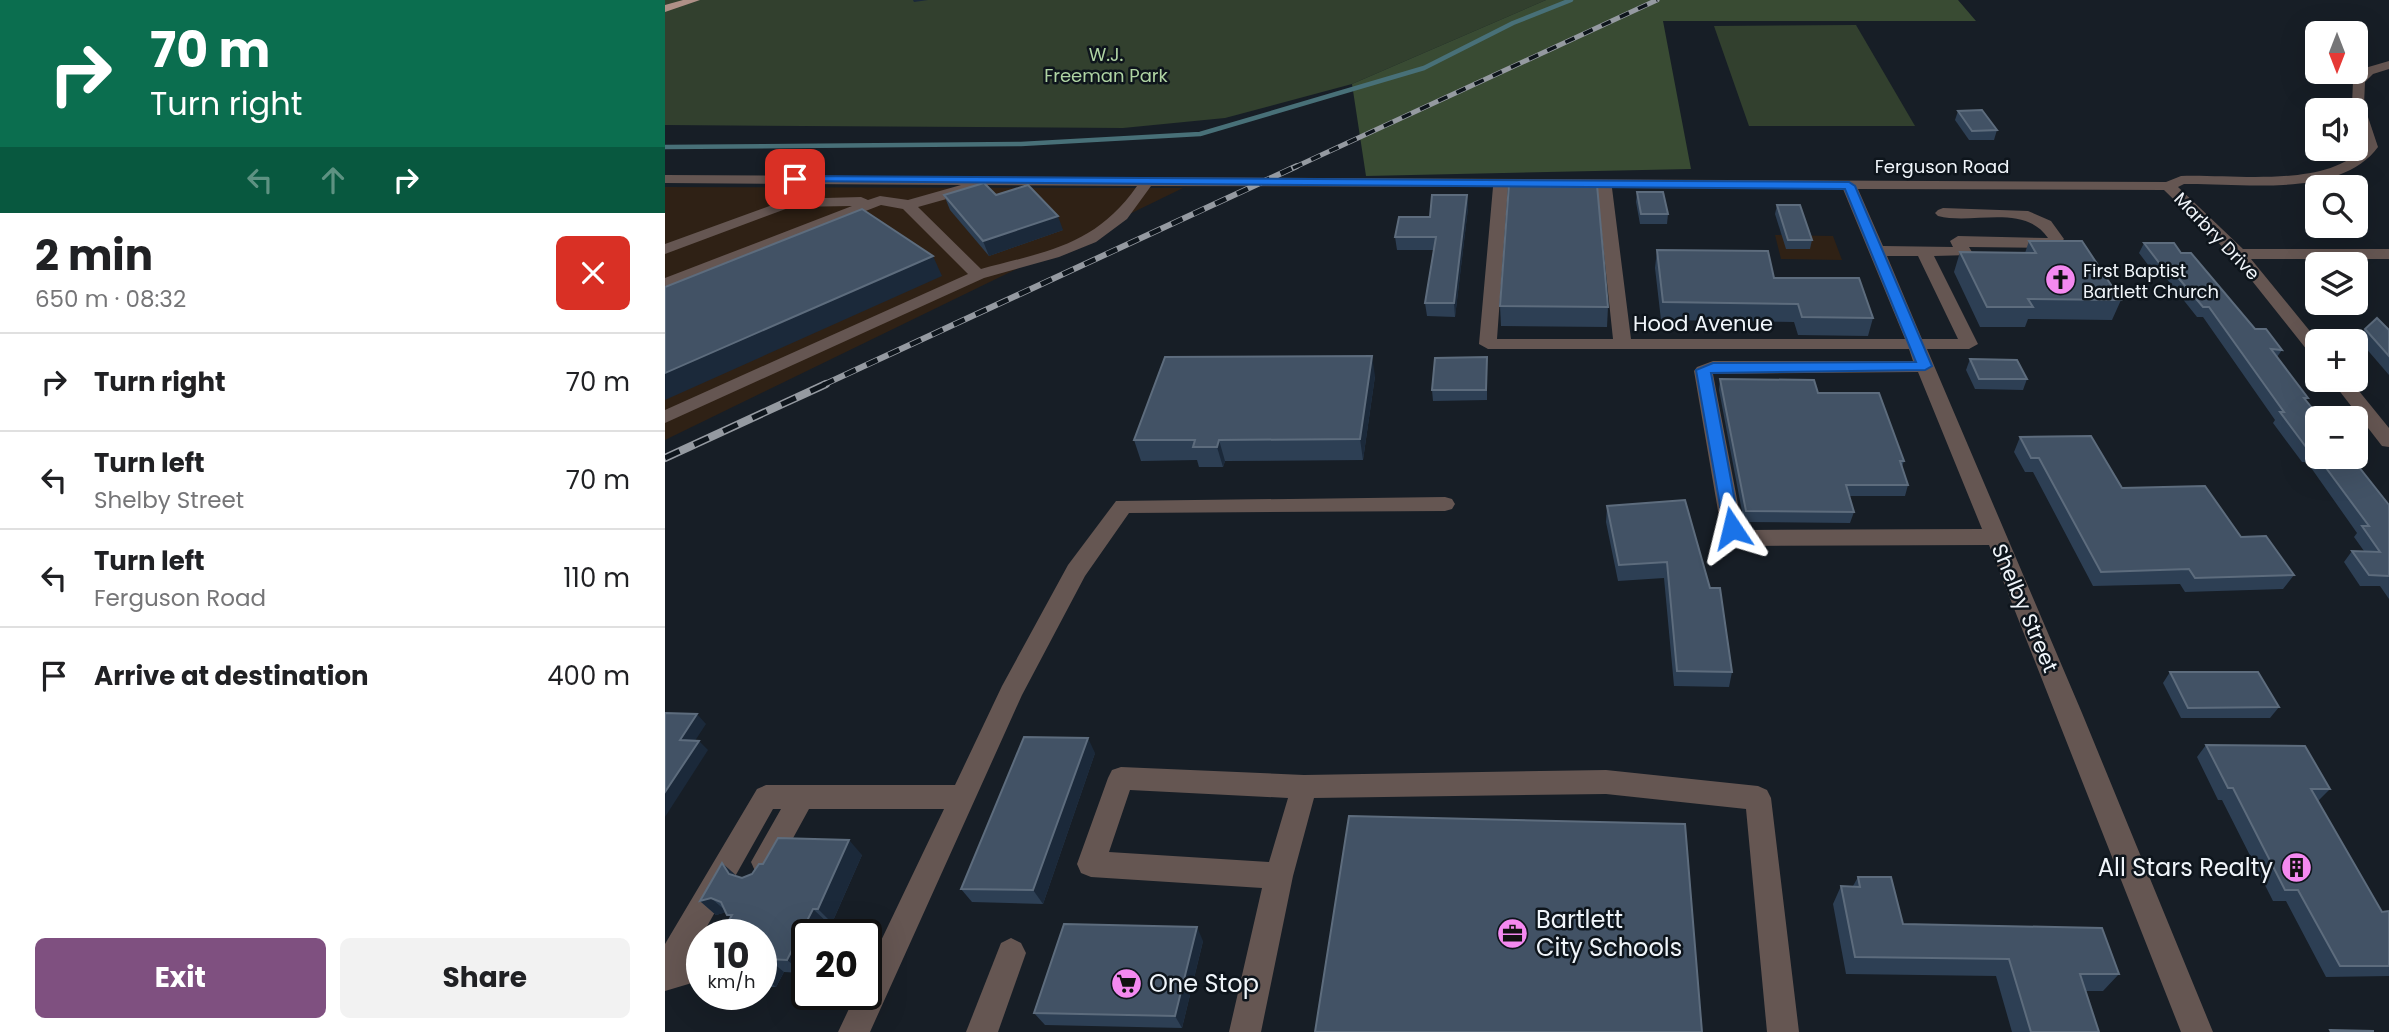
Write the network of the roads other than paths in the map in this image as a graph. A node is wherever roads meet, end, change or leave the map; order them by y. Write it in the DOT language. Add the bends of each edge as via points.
graph roads {
  1 [pos="695,0"];
  2 [pos="665,9"];
  3 [pos="2389,65"];
  4 [pos="665,178"];
  5 [pos="978,180"];
  6 [pos="1147,181"];
  7 [pos="1501,183"];
  8 [pos="1604,184"];
  9 [pos="1924,185"];
  10 [pos="1849,186"];
  11 [pos="2168,186"];
  12 [pos="880,200"];
  13 [pos="908,205"];
  14 [pos="1943,213"];
  15 [pos="1959,243"];
  16 [pos="665,249"];
  17 [pos="1877,251"];
  18 [pos="1924,252"];
  19 [pos="2239,254"];
  20 [pos="2389,254"];
  21 [pos="978,275"];
  22 [pos="665,284"];
  23 [pos="2305,336"];
  24 [pos="1623,346"];
  25 [pos="1921,356"];
  26 [pos="2350,392"];
  27 [pos="665,417"];
  28 [pos="2389,441"];
  29 [pos="1445,504"];
  30 [pos="1995,537"];
  31 [pos="1304,787"];
  32 [pos="802,797"];
  33 [pos="962,797"];
  34 [pos="1279,876"];
  35 [pos="756,877"];
  36 [pos="1011,953"];
  37 [pos="686,969"];
  38 [pos="665,974"];
  39 [pos="854,1032"];
  40 [pos="982,1032"];
  41 [pos="1245,1032"];
  42 [pos="1783,1032"];
  43 [pos="2197,1032"];
  1 -- 2 [label="main road"];
  3 -- 11 [label="street, Ferguson Road" via="2369,71 2360,81 2358,105 2371,147 2353,164 2305,176 2181,180"];
  4 -- 5 [label="street, Ferguson Road"];
  5 -- 6 [label="street, Ferguson Road"];
  5 -- 13 [label="street" via="963,190"];
  6 -- 7 [label="street, Ferguson Road"];
  6 -- 21 [label="street" via="1122,216 1097,234 1067,249"];
  7 -- 8 [label="street, Ferguson Road"];
  7 -- 24 [label="street, Hood Avenue" via="1488,344"];
  8 -- 10 [label="street, Ferguson Road"];
  8 -- 24 [label="street"];
  9 -- 10 [label="street, Ferguson Road"];
  9 -- 11 [label="street, Ferguson Road"];
  9 -- 14 [label="street"];
  10 -- 17 [label="street, Shelby Street"];
  11 -- 19 [label="street, Marbry Drive"];
  12 -- 13 [label="street"];
  12 -- 16 [label="street" via="789,203"];
  12 -- 22 [label="street"];
  13 -- 21 [label="street"];
  14 -- 15 [label="street"];
  14 -- 15 [label="street" via="2023,214 2046,224 2056,239 2052,243"];
  15 -- 18 [label="street" via="1963,252"];
  17 -- 18 [label="street"];
  17 -- 25 [label="street, Shelby Street"];
  18 -- 25 [label="street" via="1969,344"];
  19 -- 20 [label="street"];
  19 -- 23 [label="street, Marbry Drive"];
  21 -- 27 [label="street"];
  24 -- 25 [label="street, Hood Avenue"];
  25 -- 30 [label="street, Shelby Street"];
  25 -- 30 [label="street" via="1703,370 1732,528 1743,538"];
  26 -- 28 [label="street"];
  29 -- 33 [label="street" via="1123,506 1076,571 1011,692"];
  30 -- 43 [label="street, Shelby Street"];
  31 -- 34 [label="street"];
  31 -- 34 [label="street" via="1121,778 1091,864"];
  31 -- 42 [label="street" via="1606,782 1758,798"];
  32 -- 33 [label="street"];
  32 -- 35 [label="street"];
  32 -- 38 [label="street" via="766,797"];
  33 -- 39 [label="street"];
  34 -- 41 [label="street"];
  36 -- 40 [label="street"];
  37 -- 38 [label="street"];
}
